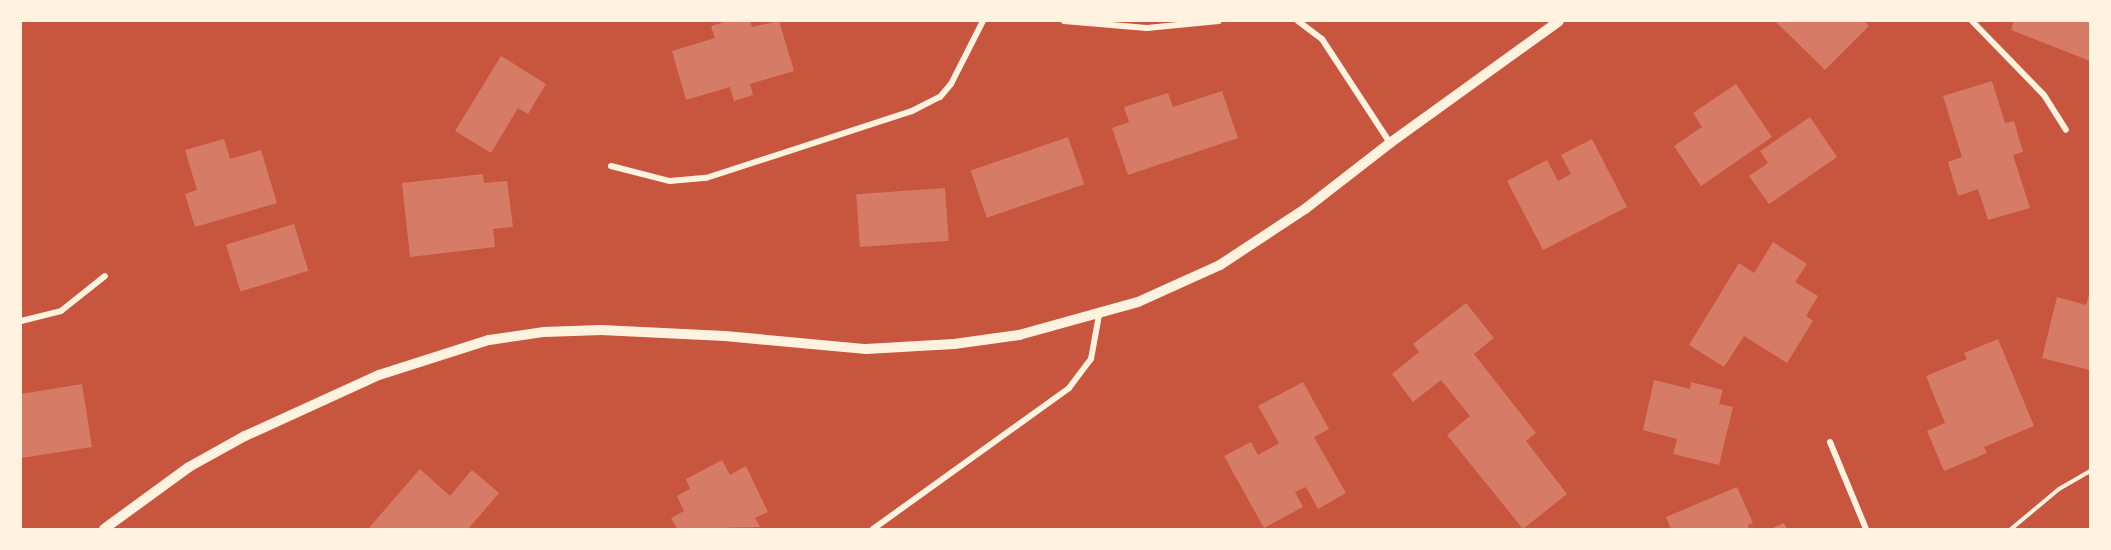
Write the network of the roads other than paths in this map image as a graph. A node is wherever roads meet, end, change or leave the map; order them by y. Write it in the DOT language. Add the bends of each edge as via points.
graph roads {
  1 [pos="983,21"];
  2 [pos="1064,21"];
  3 [pos="1219,21"];
  4 [pos="1298,21"];
  5 [pos="1560,21"];
  6 [pos="1972,21"];
  7 [pos="2066,130"];
  8 [pos="1390,143"];
  9 [pos="611,166"];
  10 [pos="105,276"];
  11 [pos="1099,315"];
  12 [pos="21,321"];
  13 [pos="1830,442"];
  14 [pos="104,529"];
  15 [pos="873,529"];
  16 [pos="1866,529"];
  1 -- 9 [label="street" via="951,84 940,97 912,111 706,178 670,181"];
  2 -- 3 [label="street" via="1147,28"];
  4 -- 8 [label="street" via="1322,39"];
  5 -- 8 [label="street"];
  6 -- 7 [label="street" via="2044,95"];
  8 -- 11 [label="street" via="1305,209 1220,265 1177,287"];
  10 -- 12 [label="street" via="62,311"];
  11 -- 14 [label="street" via="1019,335 954,344 866,349 632,330 544,332 489,340 379,375 255,431 189,467"];
  11 -- 15 [label="street" via="1091,359 1069,388"];
  13 -- 16 [label="street"];
}
